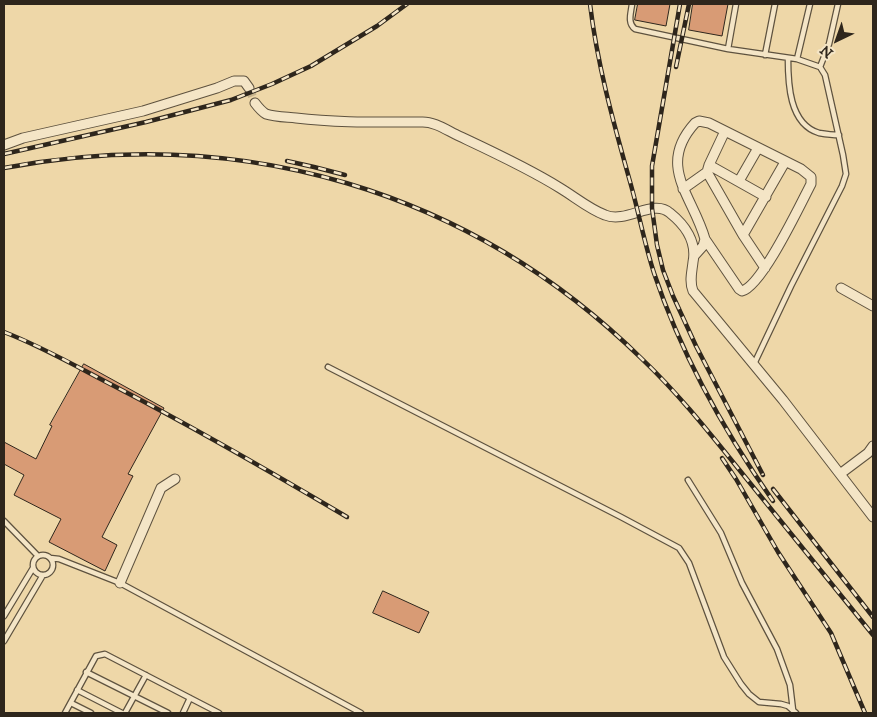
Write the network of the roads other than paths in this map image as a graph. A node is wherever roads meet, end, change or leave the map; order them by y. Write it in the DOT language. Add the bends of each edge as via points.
graph roads {
  1 [pos="632,4"];
  2 [pos="736,4"];
  3 [pos="775,4"];
  4 [pos="810,4"];
  5 [pos="838,4"];
  6 [pos="728,49"];
  7 [pos="765,55"];
  8 [pos="788,58"];
  9 [pos="797,60"];
  10 [pos="820,67"];
  11 [pos="249,88"];
  12 [pos="256,103"];
  13 [pos="725,131"];
  14 [pos="839,135"];
  15 [pos="4,145"];
  16 [pos="758,148"];
  17 [pos="785,162"];
  18 [pos="708,168"];
  19 [pos="739,181"];
  20 [pos="683,189"];
  21 [pos="766,197"];
  22 [pos="743,234"];
  23 [pos="705,239"];
  24 [pos="694,256"];
  25 [pos="765,268"];
  26 [pos="841,288"];
  27 [pos="873,306"];
  28 [pos="754,365"];
  29 [pos="328,367"];
  30 [pos="873,446"];
  31 [pos="840,474"];
  32 [pos="175,479"];
  33 [pos="688,480"];
  34 [pos="873,517"];
  35 [pos="4,521"];
  36 [pos="38,556"];
  37 [pos="50,558"];
  38 [pos="33,568"];
  39 [pos="43,575"];
  40 [pos="120,584"];
  41 [pos="4,616"];
  42 [pos="4,641"];
  43 [pos="86,672"];
  44 [pos="146,675"];
  45 [pos="77,690"];
  46 [pos="135,696"];
  47 [pos="190,698"];
  48 [pos="71,703"];
  49 [pos="795,712"];
  50 [pos="65,713"];
  51 [pos="91,713"];
  52 [pos="124,713"];
  53 [pos="168,713"];
  54 [pos="183,713"];
  55 [pos="219,713"];
  56 [pos="361,713"];
  1 -- 6 [label="lane" via="630,21 635,30"];
  2 -- 6 [label="lane"];
  3 -- 7 [label="lane"];
  4 -- 9 [label="lane"];
  5 -- 10 [label="lane"];
  6 -- 7 [label="lane"];
  7 -- 8 [label="lane"];
  8 -- 9 [label="lane"];
  8 -- 14 [label="lane" via="788,82 794,106 803,122 818,133"];
  9 -- 10 [label="lane"];
  10 -- 14 [label="lane" via="825,75"];
  11 -- 15 [label="street" via="244,81 238,80 143,111"];
  12 -- 24 [label="street" via="267,114 312,120 425,122 491,151 605,215 620,217 664,208 680,222 691,238"];
  13 -- 16 [label="street"];
  13 -- 18 [label="street"];
  13 -- 20 [label="street" via="703,121 692,126 678,157"];
  14 -- 28 [label="lane" via="846,174 842,186"];
  16 -- 17 [label="street"];
  16 -- 19 [label="street"];
  17 -- 21 [label="street"];
  17 -- 25 [label="street" via="807,173 811,184"];
  18 -- 19 [label="street"];
  18 -- 20 [label="street"];
  18 -- 22 [label="street"];
  19 -- 21 [label="street"];
  20 -- 23 [label="street"];
  21 -- 22 [label="street"];
  22 -- 25 [label="street"];
  23 -- 24 [label="street"];
  23 -- 25 [label="street" via="742,291 751,287"];
  24 -- 28 [label="street" via="690,277 693,291"];
  26 -- 27 [label="street"];
  28 -- 31 [label="street"];
  29 -- 49 [label="lane" via="679,548 689,563 724,657 741,684 759,702 781,704"];
  30 -- 31 [label="street"];
  31 -- 34 [label="street"];
  32 -- 40 [label="street" via="161,488"];
  33 -- 49 [label="lane" via="721,533 742,584 777,649 790,685"];
  35 -- 36 [label="lane"];
  36 -- 37 [label="lane"];
  36 -- 38 [label="lane" via="33,561"];
  37 -- 39 [label="lane" via="51,570"];
  37 -- 40 [label="lane"];
  38 -- 39 [label="lane"];
  38 -- 41 [label="lane"];
  39 -- 42 [label="lane"];
  40 -- 56 [label="lane"];
  43 -- 44 [label="lane" via="96,656 104,654"];
  43 -- 45 [label="lane"];
  43 -- 46 [label="lane"];
  44 -- 46 [label="lane"];
  44 -- 47 [label="lane"];
  45 -- 48 [label="lane"];
  45 -- 52 [label="lane"];
  46 -- 52 [label="lane"];
  46 -- 53 [label="lane"];
  47 -- 54 [label="lane"];
  47 -- 55 [label="lane"];
  48 -- 50 [label="lane"];
  48 -- 51 [label="lane"];
}
